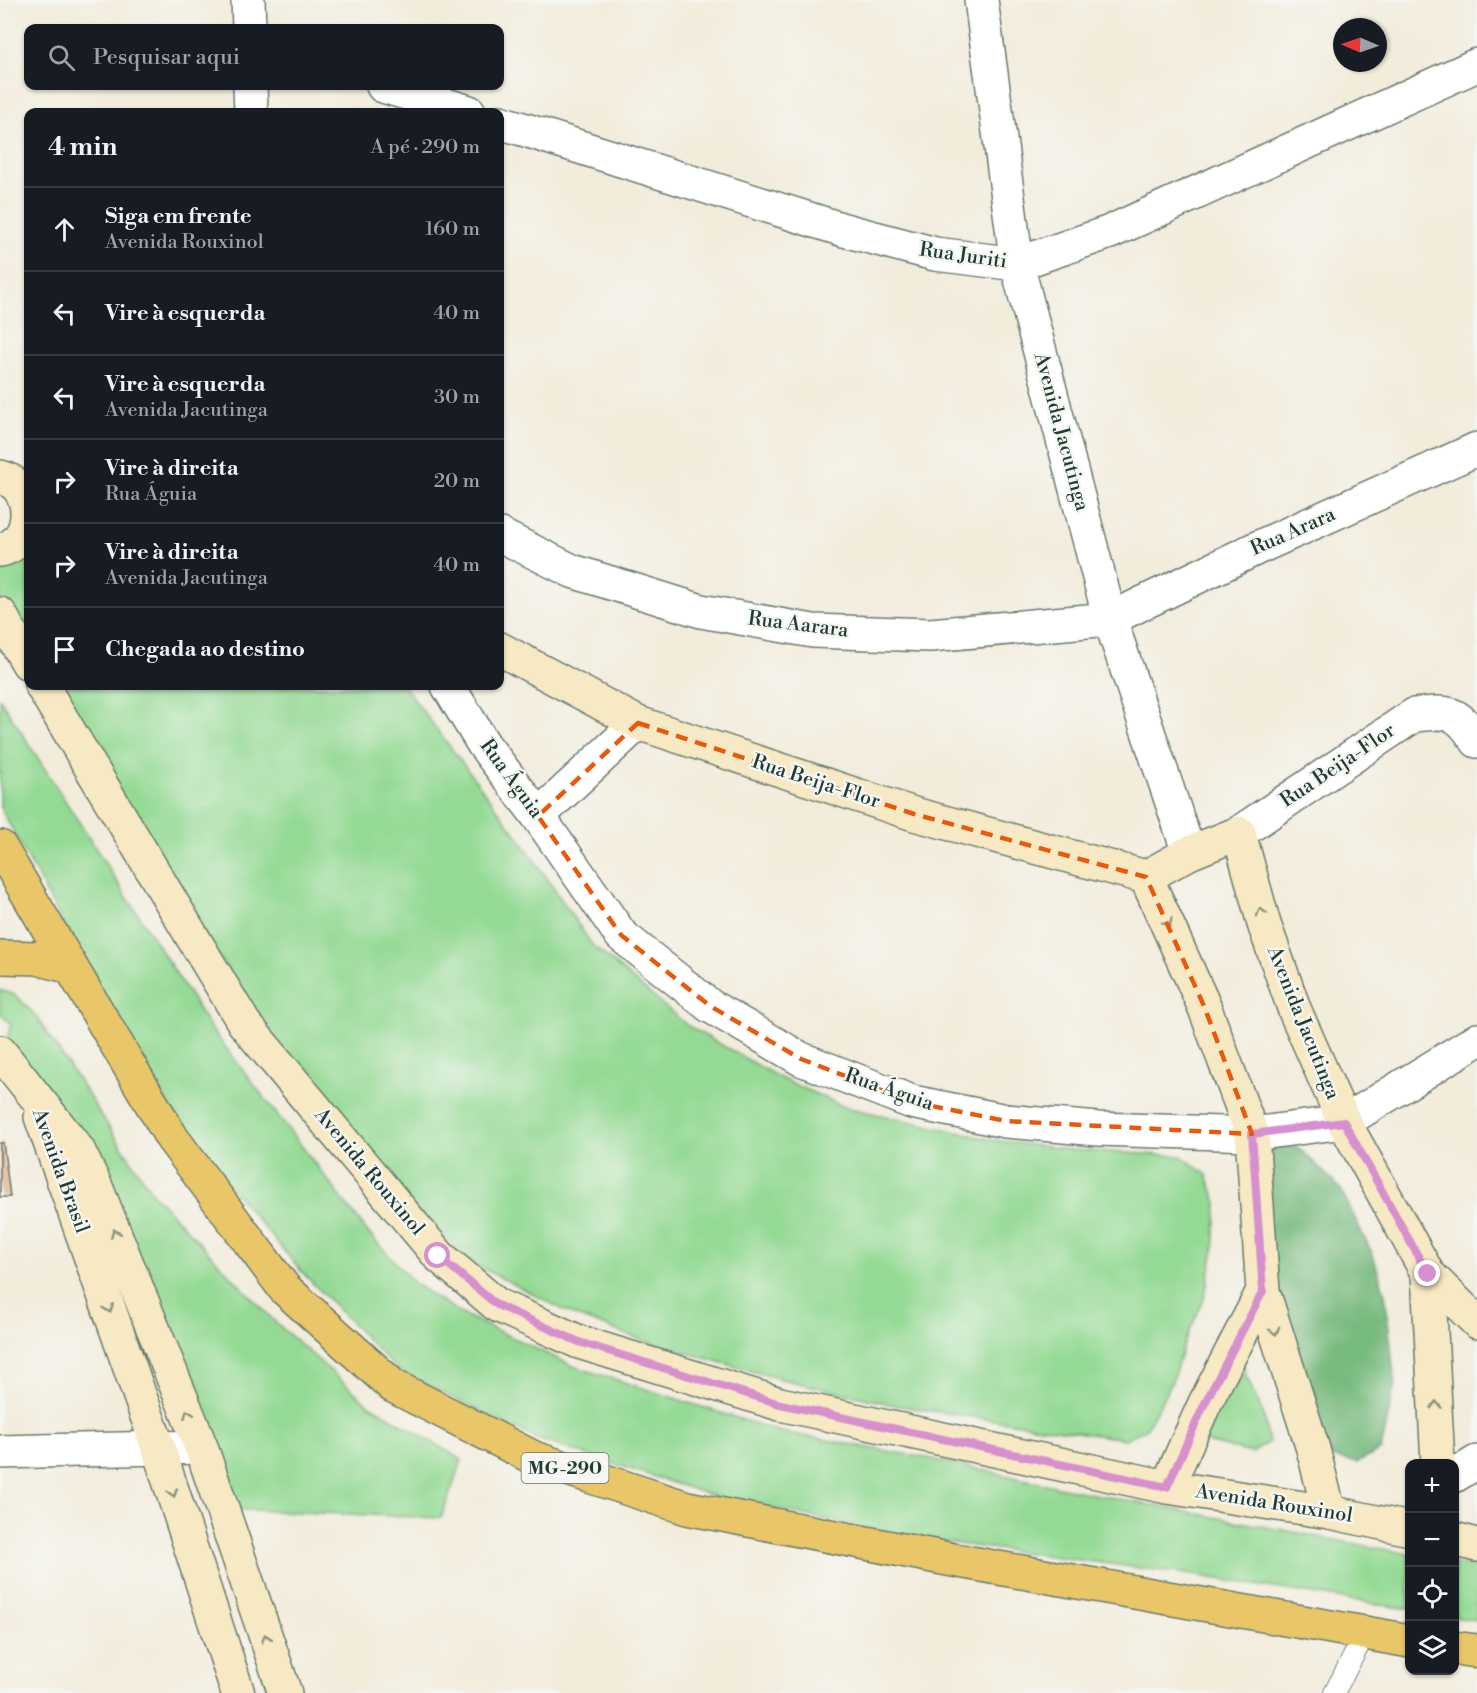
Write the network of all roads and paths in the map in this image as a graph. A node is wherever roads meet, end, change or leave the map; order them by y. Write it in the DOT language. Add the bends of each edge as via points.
graph roads {
  1 [pos="249,0"];
  2 [pos="981,0"];
  3 [pos="249,24"];
  4 [pos="1477,66"];
  5 [pos="250,90"];
  6 [pos="396,90"];
  7 [pos="251,108"];
  8 [pos="456,108"];
  9 [pos="504,123"];
  10 [pos="1017,264"];
  11 [pos="1477,449"];
  12 [pos="16,483"];
  13 [pos="24,498"];
  14 [pos="24,530"];
  15 [pos="504,537"];
  16 [pos="0,550"];
  17 [pos="0,614"];
  18 [pos="1110,619"];
  19 [pos="504,651"];
  20 [pos="24,656"];
  21 [pos="44,690"];
  22 [pos="450,690"];
  23 [pos="638,723"];
  24 [pos="1477,741"];
  25 [pos="538,816"];
  26 [pos="1239,833"];
  27 [pos="0,847"];
  28 [pos="1190,854"];
  29 [pos="1146,877"];
  30 [pos="0,957"];
  31 [pos="70,967"];
  32 [pos="1477,1040"];
  33 [pos="0,1052"];
  34 [pos="33,1096"];
  35 [pos="1344,1122"];
  36 [pos="1252,1134"];
  37 [pos="1428,1274"];
  38 [pos="1263,1291"];
  39 [pos="1477,1322"];
  40 [pos="201,1447"];
  41 [pos="159,1450"];
  42 [pos="0,1452"];
  43 [pos="1438,1459"];
  44 [pos="1477,1461"];
  45 [pos="1459,1473"];
  46 [pos="1167,1487"];
  47 [pos="1329,1512"];
  48 [pos="1405,1528"];
  49 [pos="1459,1540"];
  50 [pos="1477,1545"];
  51 [pos="1365,1634"];
  52 [pos="1405,1640"];
  53 [pos="1459,1649"];
  54 [pos="1477,1651"];
  55 [pos="238,1693"];
  56 [pos="285,1693"];
  57 [pos="1334,1693"];
  1 -- 3 [label="street"];
  2 -- 10 [label="street, Avenida Jacutinga"];
  4 -- 10 [label="street, Rua Juriti" via="1110,232"];
  5 -- 7 [label="street"];
  6 -- 8 [label="street"];
  9 -- 10 [label="street, Rua Juriti" via="844,231 935,254"];
  10 -- 18 [label="street, Avenida Jacutinga"];
  11 -- 18 [label="street, Rua Arara"];
  12 -- 13 [label="street"];
  14 -- 16 [label="street" via="20,538"];
  15 -- 18 [label="street, Rua Aarara" via="573,571 701,611 813,631 930,635"];
  17 -- 20 [label="street"];
  18 -- 28 [label="street, Avenida Jacutinga"];
  19 -- 23 [label="street, Rua Beija-Flor"];
  21 -- 46 [label="street, Avenida Rouxinol" via="244,1023 438,1256 497,1305 579,1342 780,1404"];
  22 -- 25 [label="street, Rua Águia" via="484,745"];
  23 -- 25 [label="street"];
  23 -- 29 [label="street, Rua Beija-Flor" via="914,814"];
  24 -- 26 [label="street, Rua Beija-Flor" via="1463,720 1442,712 1414,715"];
  25 -- 36 [label="street, Rua Águia" via="621,935 710,1006 801,1059 912,1102 1006,1121 1098,1130"];
  26 -- 28 [label="street"];
  35 -- 26 [label="street, Avenida Jacutinga, one-way" via="1295,1011 1264,924"];
  27 -- 31 [label="main road, MG-290"];
  28 -- 29 [label="street"];
  29 -- 36 [label="street, one-way" via="1204,1006"];
  30 -- 31 [label="main road" via="38,958"];
  31 -- 51 [label="main road, MG-290" via="172,1138 285,1289 393,1386 534,1458 687,1508"];
  32 -- 35 [label="street, Rua Águia"];
  33 -- 34 [label="street"];
  40 -- 34 [label="street, Avenida Brasil, one-way" via="96,1187 78,1150"];
  34 -- 41 [label="street, Avenida Brasil, one-way"];
  35 -- 36 [label="street, Rua Águia"];
  35 -- 37 [label="street, Avenida Jacutinga"];
  36 -- 38 [label="street"];
  37 -- 39 [label="street"];
  43 -- 37 [label="street, Avenida Jacutinga, one-way"];
  38 -- 46 [label="street"];
  38 -- 47 [label="street, one-way"];
  40 -- 41 [label="street"];
  56 -- 40 [label="street, Avenida Brasil, one-way"];
  41 -- 42 [label="street"];
  41 -- 55 [label="street, Avenida Brasil, one-way"];
  44 -- 45 [label="street"];
  46 -- 47 [label="street, Avenida Rouxinol"];
  47 -- 48 [label="street, Avenida Rouxinol"];
  49 -- 50 [label="street"];
  51 -- 52 [label="main road, MG-290"];
  51 -- 57 [label="lane"];
  53 -- 54 [label="main road"];
}
